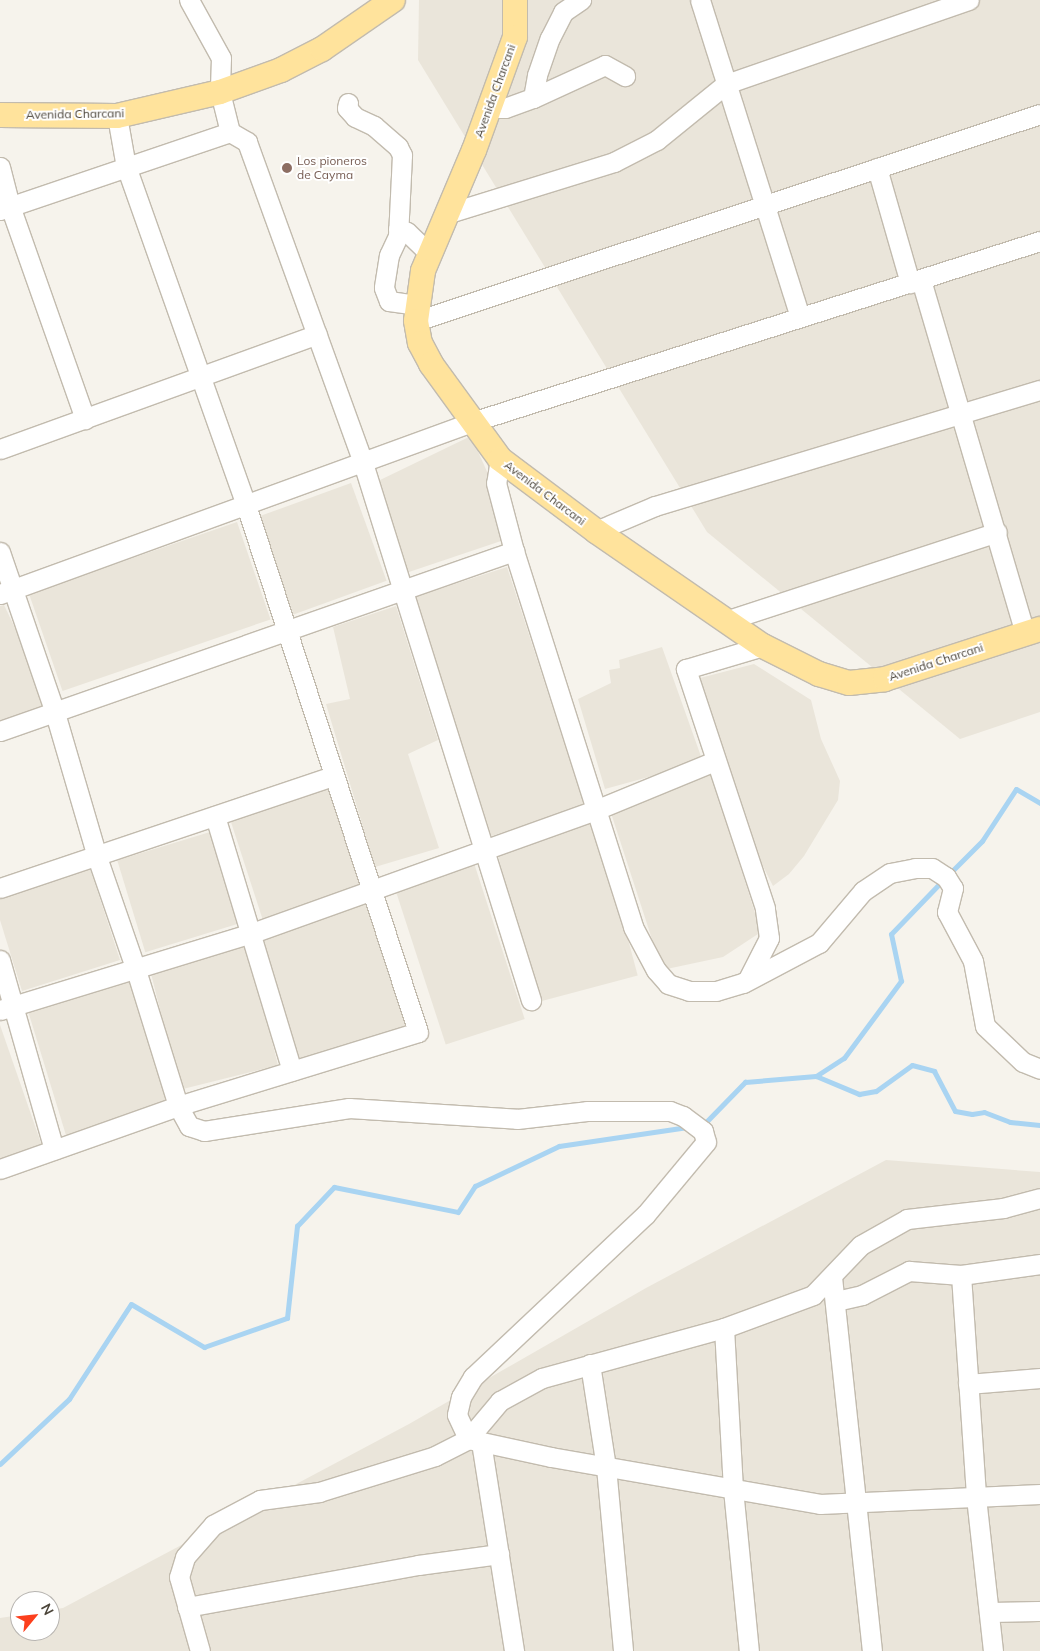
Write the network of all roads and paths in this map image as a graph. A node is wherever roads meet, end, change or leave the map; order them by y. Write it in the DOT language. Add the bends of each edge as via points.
graph roads {
  1 [pos="188,0"];
  2 [pos="393,0"];
  3 [pos="515,0"];
  4 [pos="581,0"];
  5 [pos="700,0"];
  6 [pos="969,0"];
  7 [pos="626,76"];
  8 [pos="726,84"];
  9 [pos="220,92"];
  10 [pos="533,98"];
  11 [pos="348,103"];
  12 [pos="488,108"];
  13 [pos="1040,114"];
  14 [pos="0,115"];
  15 [pos="117,116"];
  16 [pos="230,132"];
  17 [pos="126,167"];
  18 [pos="0,168"];
  19 [pos="877,168"];
  20 [pos="764,205"];
  21 [pos="5,208"];
  22 [pos="446,214"];
  23 [pos="398,229"];
  24 [pos="1040,241"];
  25 [pos="430,254"];
  26 [pos="915,282"];
  27 [pos="417,313"];
  28 [pos="800,317"];
  29 [pos="317,334"];
  30 [pos="200,377"];
  31 [pos="1040,390"];
  32 [pos="960,416"];
  33 [pos="84,419"];
  34 [pos="472,422"];
  35 [pos="0,449"];
  36 [pos="500,459"];
  37 [pos="363,462"];
  38 [pos="246,505"];
  39 [pos="596,531"];
  40 [pos="997,532"];
  41 [pos="514,551"];
  42 [pos="0,552"];
  43 [pos="402,589"];
  44 [pos="6,592"];
  45 [pos="725,621"];
  46 [pos="288,630"];
  47 [pos="1033,631"];
  48 [pos="763,646"];
  49 [pos="55,713"];
  50 [pos="0,731"];
  51 [pos="714,761"];
  52 [pos="333,776"];
  53 [pos="598,809"];
  54 [pos="215,816"];
  55 [pos="484,848"];
  56 [pos="97,857"];
  57 [pos="0,888"];
  58 [pos="371,891"];
  59 [pos="252,933"];
  60 [pos="0,960"];
  61 [pos="136,970"];
  62 [pos="747,981"];
  63 [pos="531,1000"];
  64 [pos="7,1008"];
  65 [pos="1040,1069"];
  66 [pos="292,1071"];
  67 [pos="178,1106"];
  68 [pos="54,1149"];
  69 [pos="0,1169"];
  70 [pos="1040,1198"];
  71 [pos="1040,1264"];
  72 [pos="961,1275"];
  73 [pos="832,1277"];
  74 [pos="836,1302"];
  75 [pos="724,1328"];
  76 [pos="590,1364"];
  77 [pos="1040,1378"];
  78 [pos="968,1384"];
  79 [pos="475,1440"];
  80 [pos="606,1467"];
  81 [pos="733,1489"];
  82 [pos="1040,1494"];
  83 [pos="976,1496"];
  84 [pos="856,1502"];
  85 [pos="499,1554"];
  86 [pos="188,1607"];
  87 [pos="1040,1611"];
  88 [pos="989,1612"];
  89 [pos="200,1651"];
  90 [pos="514,1651"];
  91 [pos="623,1651"];
  92 [pos="749,1651"];
  93 [pos="872,1651"];
  94 [pos="993,1651"];
  1 -- 9 [label="street" via="222,58"];
  2 -- 9 [label="main road, Avenida Charcani" via="322,49 281,70"];
  3 -- 12 [label="main road, Avenida Charcani" via="515,36"];
  4 -- 10 [label="street" via="563,12 550,38"];
  5 -- 8 [label="street"];
  6 -- 8 [label="street"];
  7 -- 10 [label="street" via="605,65"];
  8 -- 20 [label="street"];
  8 -- 22 [label="street" via="658,140 614,162"];
  9 -- 15 [label="main road, Avenida Charcani"];
  9 -- 16 [label="street"];
  10 -- 12 [label="street" via="505,108"];
  11 -- 23 [label="street" via="347,108 354,117 374,126 398,147 402,155"];
  12 -- 22 [label="main road, Avenida Charcani"];
  13 -- 19 [label="street"];
  14 -- 15 [label="main road, Avenida Charcani"];
  15 -- 17 [label="street"];
  16 -- 17 [label="street"];
  16 -- 29 [label="street" via="247,142"];
  17 -- 21 [label="street"];
  17 -- 30 [label="street"];
  18 -- 21 [label="street"];
  19 -- 20 [label="street"];
  19 -- 26 [label="street"];
  20 -- 27 [label="street"];
  20 -- 28 [label="street"];
  21 -- 33 [label="street"];
  22 -- 25 [label="main road, Avenida Charcani"];
  23 -- 25 [label="street" via="407,232"];
  23 -- 27 [label="street" via="389,255 384,288 389,302"];
  24 -- 26 [label="street"];
  25 -- 27 [label="main road, Avenida Charcani" via="423,271"];
  26 -- 28 [label="street"];
  26 -- 32 [label="street"];
  27 -- 34 [label="main road, Avenida Charcani" via="420,343"];
  28 -- 34 [label="street"];
  29 -- 30 [label="street"];
  29 -- 37 [label="street"];
  30 -- 33 [label="street"];
  30 -- 38 [label="street"];
  31 -- 32 [label="street"];
  32 -- 39 [label="street" via="654,506"];
  32 -- 40 [label="street"];
  33 -- 35 [label="street"];
  34 -- 36 [label="main road, Avenida Charcani"];
  34 -- 37 [label="street"];
  36 -- 39 [label="main road, Avenida Charcani"];
  36 -- 41 [label="street" via="496,483"];
  37 -- 38 [label="street"];
  37 -- 43 [label="street"];
  38 -- 44 [label="street"];
  38 -- 46 [label="street"];
  39 -- 45 [label="main road, Avenida Charcani"];
  40 -- 45 [label="street"];
  40 -- 47 [label="street"];
  41 -- 43 [label="street"];
  41 -- 53 [label="street"];
  42 -- 44 [label="street"];
  43 -- 46 [label="street"];
  43 -- 55 [label="street"];
  44 -- 49 [label="street"];
  45 -- 48 [label="main road, Avenida Charcani"];
  46 -- 49 [label="street"];
  46 -- 52 [label="street"];
  47 -- 48 [label="main road, Avenida Charcani" via="885,679 849,683 818,674"];
  48 -- 51 [label="street" via="686,669"];
  49 -- 50 [label="street"];
  49 -- 56 [label="street"];
  51 -- 53 [label="street"];
  51 -- 62 [label="street" via="766,908 769,938"];
  52 -- 54 [label="street"];
  52 -- 58 [label="street"];
  53 -- 55 [label="street"];
  53 -- 62 [label="street" via="633,927 656,970 668,984 690,991 716,991"];
  54 -- 56 [label="street"];
  54 -- 59 [label="street"];
  55 -- 58 [label="street"];
  55 -- 63 [label="street"];
  56 -- 57 [label="street"];
  56 -- 61 [label="street"];
  58 -- 59 [label="street"];
  58 -- 66 [label="street" via="418,1032"];
  59 -- 61 [label="street"];
  59 -- 66 [label="street"];
  60 -- 64 [label="street"];
  61 -- 64 [label="street"];
  61 -- 67 [label="street"];
  62 -- 65 [label="street" via="819,943 862,891 890,873 932,868 946,877 953,888 947,912 973,961 985,1026 1023,1062"];
  64 -- 68 [label="street"];
  66 -- 67 [label="street"];
  67 -- 68 [label="street"];
  67 -- 79 [label="street" via="189,1126 204,1130 349,1108 516,1119 587,1111 670,1111 683,1116 703,1132 706,1142 646,1214 473,1377 461,1397 458,1415"];
  68 -- 69 [label="street"];
  70 -- 73 [label="street" via="1004,1208 907,1219 861,1245"];
  71 -- 72 [label="street"];
  72 -- 74 [label="street" via="909,1271 862,1294"];
  72 -- 78 [label="street"];
  73 -- 74 [label="street"];
  73 -- 75 [label="street" via="813,1295"];
  74 -- 84 [label="street"];
  75 -- 76 [label="street"];
  75 -- 81 [label="street"];
  76 -- 79 [label="street" via="542,1378 500,1401"];
  76 -- 80 [label="street"];
  77 -- 78 [label="street"];
  78 -- 83 [label="street"];
  79 -- 80 [label="street"];
  79 -- 85 [label="street"];
  79 -- 86 [label="street" via="435,1456 319,1492 260,1500 214,1525 185,1557 180,1577"];
  80 -- 81 [label="street"];
  80 -- 91 [label="street"];
  81 -- 84 [label="street" via="820,1504"];
  81 -- 92 [label="street"];
  82 -- 83 [label="street"];
  83 -- 84 [label="street"];
  83 -- 88 [label="street"];
  84 -- 93 [label="street"];
  85 -- 86 [label="street" via="418,1565"];
  85 -- 90 [label="street"];
  86 -- 89 [label="street"];
  87 -- 88 [label="street"];
  88 -- 94 [label="street"];
}
